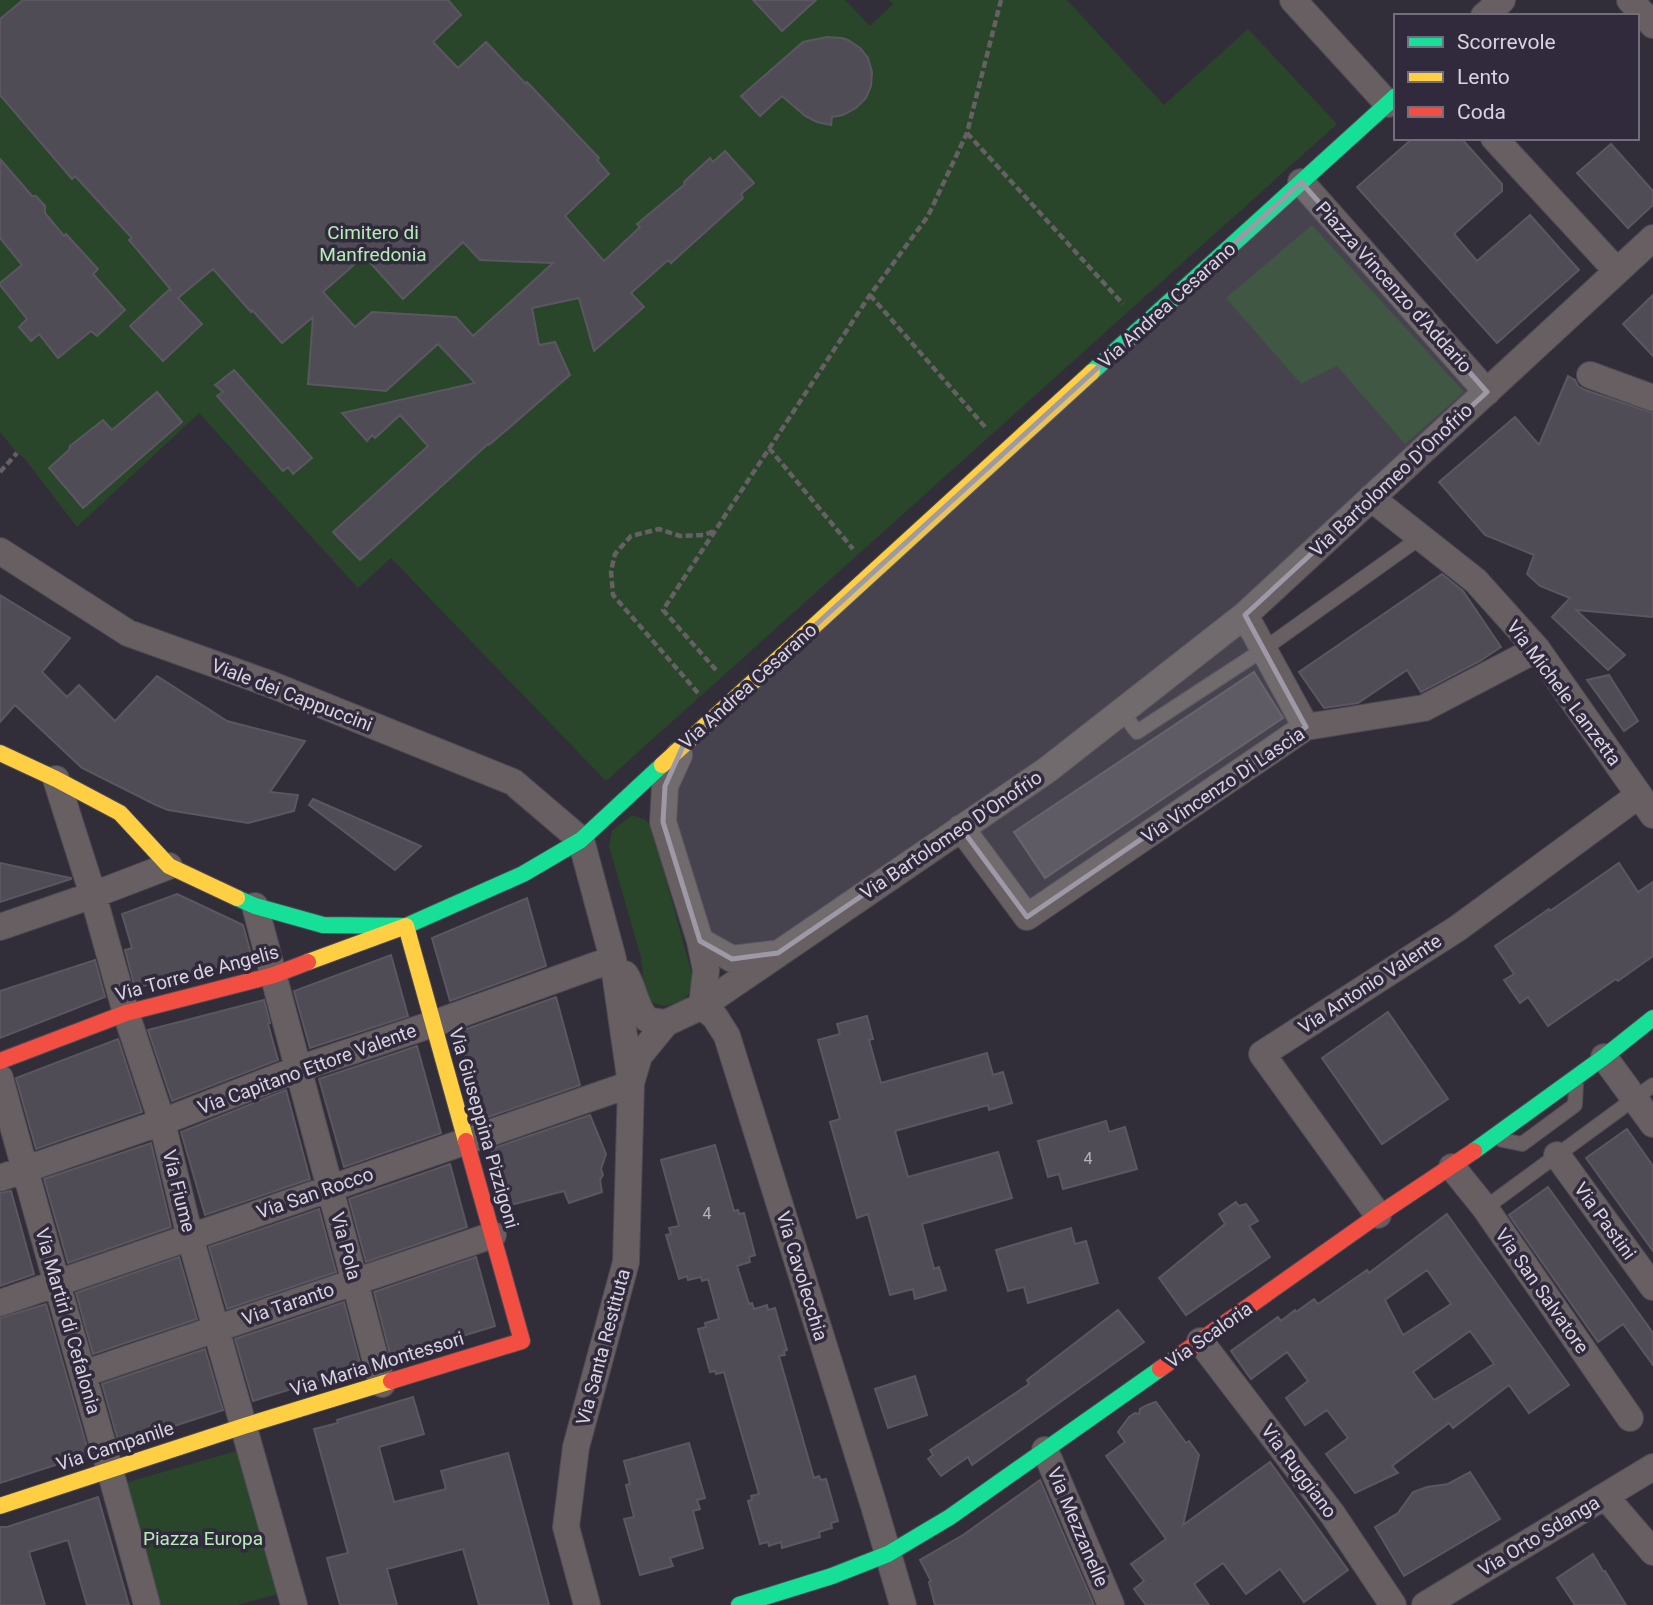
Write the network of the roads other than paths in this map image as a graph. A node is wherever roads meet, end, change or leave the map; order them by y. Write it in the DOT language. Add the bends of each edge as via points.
graph roads {
  1 [pos="1293,0"];
  2 [pos="1502,0"];
  3 [pos="1630,0"];
  4 [pos="1486,14"];
  5 [pos="1653,25"];
  6 [pos="1392,100"];
  7 [pos="1496,140"];
  8 [pos="1301,183"];
  9 [pos="1653,238"];
  10 [pos="1618,271"];
  11 [pos="1590,374"];
  12 [pos="1487,392"];
  13 [pos="1653,398"];
  14 [pos="1371,498"];
  15 [pos="1421,537"];
  16 [pos="0,551"];
  17 [pos="1245,615"];
  18 [pos="1264,649"];
  19 [pos="1536,649"];
  20 [pos="1122,712"];
  21 [pos="1306,727"];
  22 [pos="683,746"];
  23 [pos="0,753"];
  24 [pos="55,779"];
  25 [pos="627,797"];
  26 [pos="1646,805"];
  27 [pos="663,822"];
  28 [pos="961,828"];
  29 [pos="581,840"];
  30 [pos="169,866"];
  31 [pos="93,895"];
  32 [pos="255,906"];
  33 [pos="406,926"];
  34 [pos="0,927"];
  35 [pos="700,941"];
  36 [pos="778,953"];
  37 [pos="613,959"];
  38 [pos="274,975"];
  39 [pos="702,1006"];
  40 [pos="126,1013"];
  41 [pos="1653,1018"];
  42 [pos="666,1023"];
  43 [pos="433,1024"];
  44 [pos="1604,1057"];
  45 [pos="0,1061"];
  46 [pos="298,1069"];
  47 [pos="0,1078"];
  48 [pos="631,1084"];
  49 [pos="1644,1091"];
  50 [pos="162,1122"];
  51 [pos="1653,1124"];
  52 [pos="466,1141"];
  53 [pos="1557,1155"];
  54 [pos="1452,1167"];
  55 [pos="12,1173"];
  56 [pos="330,1188"];
  57 [pos="1485,1208"];
  58 [pos="1378,1215"];
  59 [pos="492,1235"];
  60 [pos="190,1237"];
  61 [pos="355,1282"];
  62 [pos="58,1283"];
  63 [pos="1653,1287"];
  64 [pos="0,1303"];
  65 [pos="216,1329"];
  66 [pos="522,1341"];
  67 [pos="1200,1341"];
  68 [pos="83,1374"];
  69 [pos="382,1384"];
  70 [pos="1630,1418"];
  71 [pos="244,1426"];
  72 [pos="1045,1450"];
  73 [pos="1653,1467"];
  74 [pos="111,1470"];
  75 [pos="1605,1496"];
  76 [pos="0,1506"];
  77 [pos="1653,1552"];
  78 [pos="888,1554"];
  79 [pos="800,1596"];
  80 [pos="292,1604"];
  81 [pos="147,1605"];
  82 [pos="587,1605"];
  83 [pos="739,1605"];
  84 [pos="902,1605"];
  85 [pos="1111,1605"];
  86 [pos="1393,1605"];
  87 [pos="1425,1605"];
  1 -- 6 [label="street"];
  2 -- 4 [label="street"];
  3 -- 5 [label="street"];
  6 -- 8 [label="street, Via Andrea Cesarano"];
  7 -- 10 [label="street"];
  8 -- 12 [label="street, Piazza Vincenzo d'Addario"];
  8 -- 22 [label="street, Via Andrea Cesarano"];
  9 -- 10 [label="street, Via Bartolomeo D'Onofrio"];
  10 -- 12 [label="street, Via Bartolomeo D'Onofrio"];
  11 -- 13 [label="street"];
  12 -- 14 [label="street, Via Bartolomeo D'Onofrio"];
  14 -- 15 [label="street, Via Michele Lanzetta"];
  14 -- 17 [label="street, Via Bartolomeo D'Onofrio"];
  15 -- 18 [label="lane"];
  15 -- 19 [label="street, Via Michele Lanzetta" via="1476,581"];
  16 -- 29 [label="street, Viale dei Cappuccini" via="128,633 270,684 513,782"];
  17 -- 18 [label="street"];
  17 -- 20 [label="street, Via Bartolomeo D'Onofrio"];
  18 -- 20 [label="lane" via="1137,732"];
  18 -- 21 [label="street"];
  19 -- 21 [label="street, Via Vincenzo Di Lascia" via="1424,708"];
  19 -- 26 [label="street, Via Michele Lanzetta"];
  20 -- 28 [label="street, Via Bartolomeo D'Onofrio"];
  21 -- 28 [label="street, Via Vincenzo Di Lascia" via="1027,918"];
  22 -- 25 [label="street, Via Andrea Cesarano"];
  22 -- 27 [label="street" via="666,786"];
  23 -- 24 [label="street, Via Andrea Cesarano"];
  24 -- 30 [label="street, Via Andrea Cesarano" via="120,813"];
  24 -- 31 [label="street, Via Fiume"];
  25 -- 27 [label="street"];
  25 -- 29 [label="street, Via Andrea Cesarano"];
  26 -- 58 [label="street, Via Antonio Valente" via="1262,1054"];
  27 -- 35 [label="street"];
  28 -- 36 [label="street, Via Bartolomeo D'Onofrio"];
  29 -- 33 [label="street, Via Andrea Cesarano" via="523,874"];
  29 -- 37 [label="street"];
  30 -- 31 [label="street"];
  30 -- 32 [label="street, Via Andrea Cesarano"];
  31 -- 34 [label="street"];
  31 -- 40 [label="street, Via Fiume"];
  32 -- 33 [label="street, Via Andrea Cesarano" via="323,925"];
  32 -- 38 [label="street, Via Pola"];
  33 -- 38 [label="street, Via Torre de Angelis"];
  33 -- 43 [label="street, Via Giuseppina Pizzigoni"];
  35 -- 36 [label="street, Via Bartolomeo D'Onofrio" via="733,959"];
  35 -- 39 [label="street" via="706,970"];
  36 -- 39 [label="street, Via Bartolomeo D'Onofrio"];
  37 -- 42 [label="street" via="629,979 641,1013 648,1020"];
  37 -- 43 [label="street, Via Capitano Ettore Valente"];
  37 -- 48 [label="street"];
  38 -- 40 [label="street, Via Torre de Angelis"];
  38 -- 46 [label="street, Via Pola"];
  39 -- 42 [label="street, Via Bartolomeo D'Onofrio"];
  39 -- 78 [label="street, Via Cavolecchia" via="727,1036"];
  40 -- 45 [label="street, Via Torre de Angelis"];
  40 -- 50 [label="street, Via Fiume"];
  41 -- 44 [label="street, Via Scaloria"];
  42 -- 48 [label="street" via="639,1056"];
  43 -- 46 [label="street, Via Capitano Ettore Valente"];
  43 -- 52 [label="street, Via Giuseppina Pizzigoni"];
  44 -- 49 [label="street"];
  44 -- 54 [label="street, Via Scaloria"];
  46 -- 50 [label="street, Via Capitano Ettore Valente"];
  46 -- 56 [label="street, Via Pola"];
  47 -- 55 [label="street, Via Martiri di Cefalonia"];
  48 -- 52 [label="street, Via San Rocco"];
  48 -- 82 [label="street, Via Santa Restituta" via="626,1262 576,1447 566,1527"];
  49 -- 51 [label="street"];
  49 -- 53 [label="lane"];
  50 -- 55 [label="street, Via Capitano Ettore Valente"];
  50 -- 60 [label="street, Via Fiume"];
  52 -- 56 [label="street, Via San Rocco"];
  52 -- 59 [label="street, Via Giuseppina Pizzigoni"];
  53 -- 57 [label="lane"];
  53 -- 63 [label="street, Via Pastini"];
  54 -- 57 [label="street, Via San Salvatore"];
  54 -- 58 [label="street, Via Scaloria"];
  55 -- 62 [label="street, Via Martiri di Cefalonia"];
  56 -- 60 [label="street, Via San Rocco"];
  56 -- 61 [label="street, Via Pola"];
  57 -- 70 [label="street, Via San Salvatore"];
  58 -- 67 [label="street, Via Scaloria"];
  59 -- 61 [label="street, Via Taranto"];
  59 -- 66 [label="street, Via Giuseppina Pizzigoni"];
  60 -- 62 [label="street, Via San Rocco"];
  60 -- 65 [label="street, Via Fiume"];
  61 -- 65 [label="street, Via Taranto"];
  61 -- 69 [label="street, Via Pola"];
  62 -- 64 [label="street, Via San Rocco"];
  62 -- 68 [label="street, Via Martiri di Cefalonia"];
  65 -- 68 [label="street, Via Taranto"];
  65 -- 71 [label="street, Via Fiume"];
  66 -- 69 [label="street, Via Maria Montessori"];
  67 -- 72 [label="street, Via Scaloria"];
  67 -- 86 [label="street, Via Ruggiano" via="1333,1515"];
  68 -- 74 [label="street, Via Martiri di Cefalonia"];
  69 -- 71 [label="street, Via Maria Montessori"];
  71 -- 74 [label="street, Via Campanile"];
  71 -- 80 [label="street, Via Fiume"];
  72 -- 78 [label="street, Via Scaloria"];
  72 -- 85 [label="street, Via Mezzanelle"];
  73 -- 75 [label="street, Via Orto Sdanga"];
  74 -- 76 [label="street, Via Campanile"];
  74 -- 81 [label="street, Via Martiri di Cefalonia"];
  75 -- 77 [label="street"];
  75 -- 87 [label="street, Via Orto Sdanga"];
  78 -- 79 [label="street, Via Scaloria" via="832,1576"];
  78 -- 84 [label="street, Via Cavolecchia"];
  79 -- 83 [label="street, Via Scaloria"];
}
